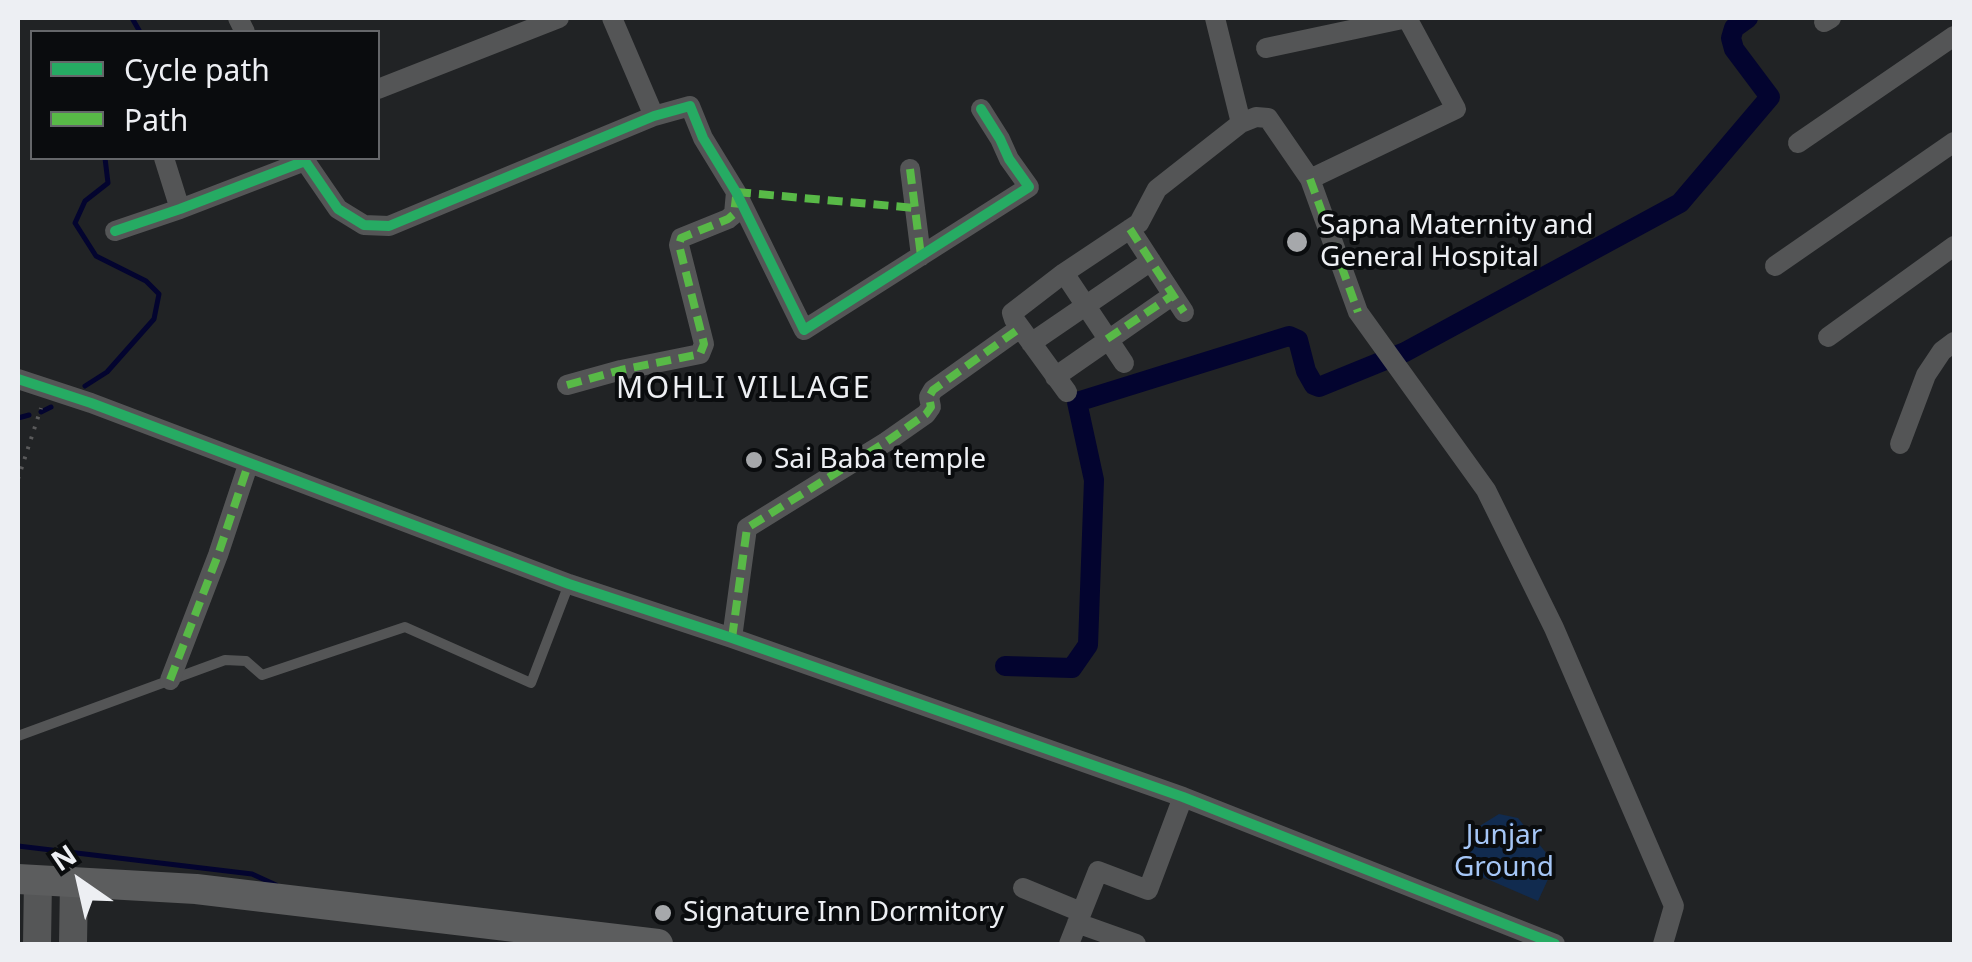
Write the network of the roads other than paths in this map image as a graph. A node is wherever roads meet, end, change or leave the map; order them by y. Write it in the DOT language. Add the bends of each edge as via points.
graph roads {
  1 [pos="558,18"];
  2 [pos="612,18"];
  3 [pos="1215,18"];
  4 [pos="1407,18"];
  5 [pos="1954,36"];
  6 [pos="1266,48"];
  7 [pos="380,88"];
  8 [pos="981,109"];
  9 [pos="654,116"];
  10 [pos="1241,123"];
  11 [pos="1954,142"];
  12 [pos="1798,143"];
  13 [pos="165,160"];
  14 [pos="302,160"];
  15 [pos="305,160"];
  16 [pos="910,169"];
  17 [pos="1310,179"];
  18 [pos="736,192"];
  19 [pos="180,210"];
  20 [pos="1130,229"];
  21 [pos="115,231"];
  22 [pos="1954,246"];
  23 [pos="921,256"];
  24 [pos="1151,261"];
  25 [pos="1775,266"];
  26 [pos="1064,273"];
  27 [pos="1086,306"];
  28 [pos="1026,336"];
  29 [pos="1828,337"];
  30 [pos="1107,340"];
  31 [pos="1954,342"];
  32 [pos="1124,363"];
  33 [pos="18,379"];
  34 [pos="568,385"];
  35 [pos="1900,444"];
  36 [pos="248,464"];
  37 [pos="569,584"];
  38 [pos="732,638"];
  39 [pos="170,680"];
  40 [pos="18,736"];
  41 [pos="1183,797"];
  42 [pos="28,879"];
  43 [pos="74,882"];
  44 [pos="1023,888"];
  45 [pos="1079,918"];
  46 [pos="570,938"];
  47 [pos="36,944"];
  48 [pos="73,944"];
  49 [pos="658,944"];
  50 [pos="1069,944"];
  51 [pos="1136,944"];
  52 [pos="1552,944"];
  53 [pos="1663,944"];
  1 -- 7 [label="street"];
  2 -- 9 [label="street"];
  3 -- 10 [label="street"];
  4 -- 6 [label="street"];
  4 -- 17 [label="street" via="1456,109"];
  5 -- 12 [label="street"];
  8 -- 23 [label="street" via="1029,187"];
  9 -- 15 [label="street" via="389,226 364,225 338,208"];
  9 -- 18 [label="street" via="690,106"];
  10 -- 17 [label="street" via="1268,118"];
  10 -- 20 [label="street" via="1157,188"];
  11 -- 25 [label="street"];
  13 -- 19 [label="street"];
  14 -- 19 [label="street"];
  16 -- 23 [label="street"];
  17 -- 53 [label="street" via="1358,312 1486,490 1554,628 1674,906"];
  18 -- 23 [label="street" via="804,330"];
  18 -- 34 [label="street" via="728,219 680,238 704,344 700,354"];
  19 -- 21 [label="street"];
  20 -- 24 [label="street"];
  20 -- 26 [label="street"];
  22 -- 29 [label="street"];
  24 -- 27 [label="street"];
  24 -- 30 [label="street" via="1178,304"];
  26 -- 27 [label="street"];
  26 -- 28 [label="street" via="1012,313"];
  27 -- 28 [label="street"];
  27 -- 30 [label="street"];
  28 -- 30 [label="street" via="1061,385"];
  28 -- 38 [label="street" via="932,390 926,414 747,528"];
  30 -- 32 [label="street"];
  31 -- 35 [label="street" via="1926,375"];
  33 -- 36 [label="street"];
  36 -- 37 [label="street"];
  36 -- 39 [label="street"];
  37 -- 38 [label="street"];
  37 -- 39 [label="lane" via="532,683 404,627 262,675 246,661 224,660"];
  38 -- 41 [label="street"];
  39 -- 40 [label="lane"];
  41 -- 45 [label="street" via="1148,890 1098,870"];
  41 -- 52 [label="street"];
  42 -- 43 [label="main road"];
  42 -- 47 [label="street"];
  43 -- 46 [label="main road" via="196,888"];
  43 -- 48 [label="street"];
  44 -- 45 [label="street"];
  45 -- 50 [label="street"];
  45 -- 51 [label="street"];
  46 -- 49 [label="main road"];
}
